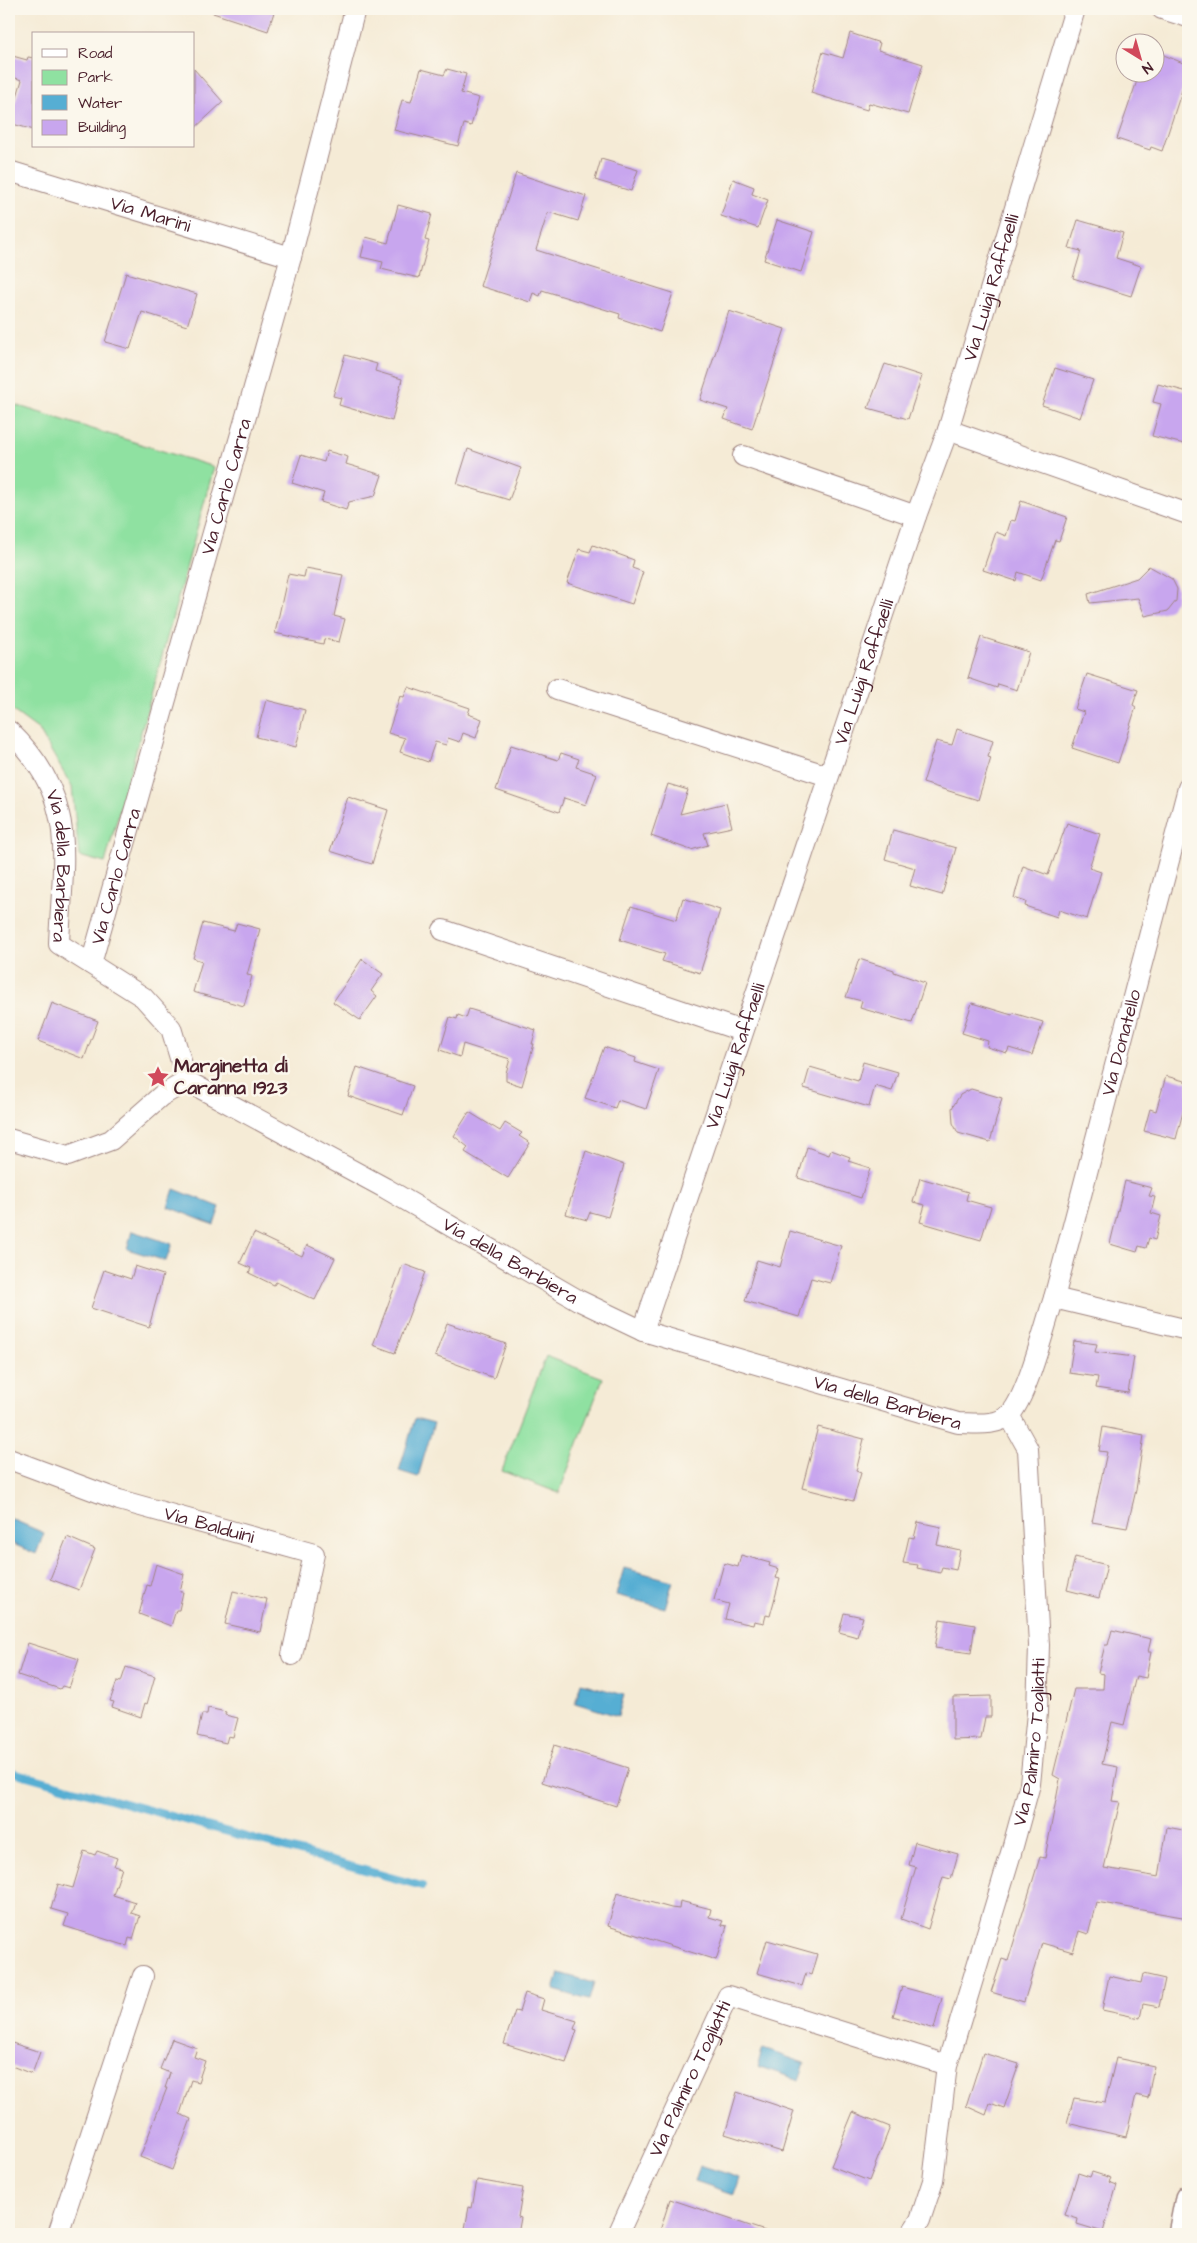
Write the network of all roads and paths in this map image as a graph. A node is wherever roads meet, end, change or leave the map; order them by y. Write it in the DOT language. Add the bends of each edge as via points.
graph roads {
  1 [pos="355,9"];
  2 [pos="1076,9"];
  3 [pos="1162,9"];
  4 [pos="1188,17"];
  5 [pos="9,171"];
  6 [pos="291,257"];
  7 [pos="948,430"];
  8 [pos="743,456"];
  9 [pos="1188,514"];
  10 [pos="916,516"];
  11 [pos="557,689"];
  12 [pos="9,730"];
  13 [pos="828,776"];
  14 [pos="1188,788"];
  15 [pos="443,930"];
  16 [pos="91,964"];
  17 [pos="742,1031"];
  18 [pos="187,1081"];
  19 [pos="9,1139"];
  20 [pos="1054,1298"];
  21 [pos="1188,1330"];
  22 [pos="643,1331"];
  23 [pos="1009,1415"];
  24 [pos="9,1459"];
  25 [pos="292,1655"];
  26 [pos="143,1976"];
  27 [pos="947,2065"];
  28 [pos="1188,2198"];
  29 [pos="58,2234"];
  30 [pos="618,2234"];
  31 [pos="911,2234"];
  32 [pos="1181,2234"];
  1 -- 6 [label="street, Via Carlo Carra"];
  2 -- 7 [label="street, Via Luigi Raffaelli"];
  3 -- 4 [label="street"];
  5 -- 6 [label="street, Via Marini"];
  6 -- 16 [label="street, Via Carlo Carra"];
  7 -- 9 [label="street"];
  7 -- 10 [label="street, Via Luigi Raffaelli"];
  8 -- 10 [label="street"];
  10 -- 13 [label="street, Via Luigi Raffaelli"];
  11 -- 13 [label="street"];
  12 -- 16 [label="street, Via della Barbiera" via="24,745 52,789 60,816 59,944"];
  13 -- 17 [label="street, Via Luigi Raffaelli"];
  14 -- 20 [label="street, Via Donatello"];
  15 -- 17 [label="street"];
  16 -- 18 [label="street, Via della Barbiera" via="143,998 171,1028"];
  17 -- 22 [label="street, Via Luigi Raffaelli"];
  18 -- 19 [label="street" via="161,1096 111,1140 68,1156"];
  18 -- 22 [label="street, Via della Barbiera" via="384,1188 578,1300"];
  20 -- 21 [label="street"];
  20 -- 23 [label="street" via="1021,1398"];
  22 -- 23 [label="street, Via della Barbiera" via="958,1423 990,1424"];
  23 -- 27 [label="street, Via Palmiro Togliatti" via="1028,1448 1039,1645 1037,1713 1030,1784"];
  24 -- 25 [label="street, Via Balduini" via="119,1500 314,1554"];
  26 -- 29 [label="street"];
  27 -- 30 [label="street, Via Palmiro Togliatti" via="728,1996"];
  27 -- 31 [label="street, Via Palmiro Togliatti" via="933,2181 920,2220"];
  28 -- 32 [label="street"];
}
